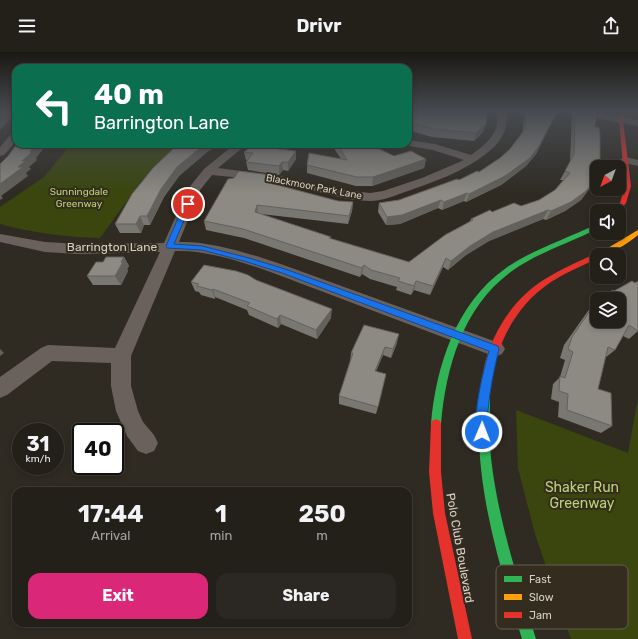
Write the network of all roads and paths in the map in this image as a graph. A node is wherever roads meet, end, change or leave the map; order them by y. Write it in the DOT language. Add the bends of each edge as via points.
graph roads {
  1 [pos="494,139"];
  2 [pos="624,139"];
  3 [pos="12,140"];
  4 [pos="412,144"];
  5 [pos="237,148"];
  6 [pos="0,153"];
  7 [pos="473,159"];
  8 [pos="625,160"];
  9 [pos="626,160"];
  10 [pos="638,162"];
  11 [pos="626,169"];
  12 [pos="208,171"];
  13 [pos="626,193"];
  14 [pos="590,230"];
  15 [pos="638,232"];
  16 [pos="0,238"];
  17 [pos="169,246"];
  18 [pos="613,248"];
  19 [pos="590,259"];
  20 [pos="456,335"];
  21 [pos="495,349"];
  22 [pos="121,356"];
  23 [pos="0,389"];
  24 [pos="146,443"];
  25 [pos="507,565"];
  26 [pos="526,629"];
  27 [pos="465,639"];
  28 [pos="529,639"];
  1 -- 7 [label="street, Blackmoor Park Lane"];
  2 -- 8 [label="street"];
  3 -- 6 [label="street"];
  4 -- 7 [label="street" via="435,147"];
  5 -- 12 [label="street"];
  7 -- 12 [label="street, Blackmoor Park Lane" via="450,172 423,182 388,194 370,197 280,179"];
  9 -- 10 [label="street"];
  11 -- 13 [label="street"];
  12 -- 17 [label="street" via="194,189"];
  14 -- 20 [label="street, Polo Club Boulevard" via="536,254 501,275 478,300 460,324"];
  15 -- 18 [label="street"];
  16 -- 17 [label="street, Barrington Lane" via="46,247 79,249"];
  17 -- 20 [label="street, Barrington Lane" via="202,248 247,259"];
  17 -- 22 [label="street"];
  19 -- 21 [label="street" via="563,271 532,292 519,307"];
  20 -- 21 [label="street, Barrington Lane"];
  20 -- 27 [label="street, Polo Club Boulevard" via="446,361 437,400 435,473 441,524"];
  21 -- 25 [label="street" via="487,375 482,432 486,480"];
  22 -- 23 [label="street" via="48,353"];
  22 -- 24 [label="street" via="121,386 127,411 135,429"];
  26 -- 28 [label="street"];
}
